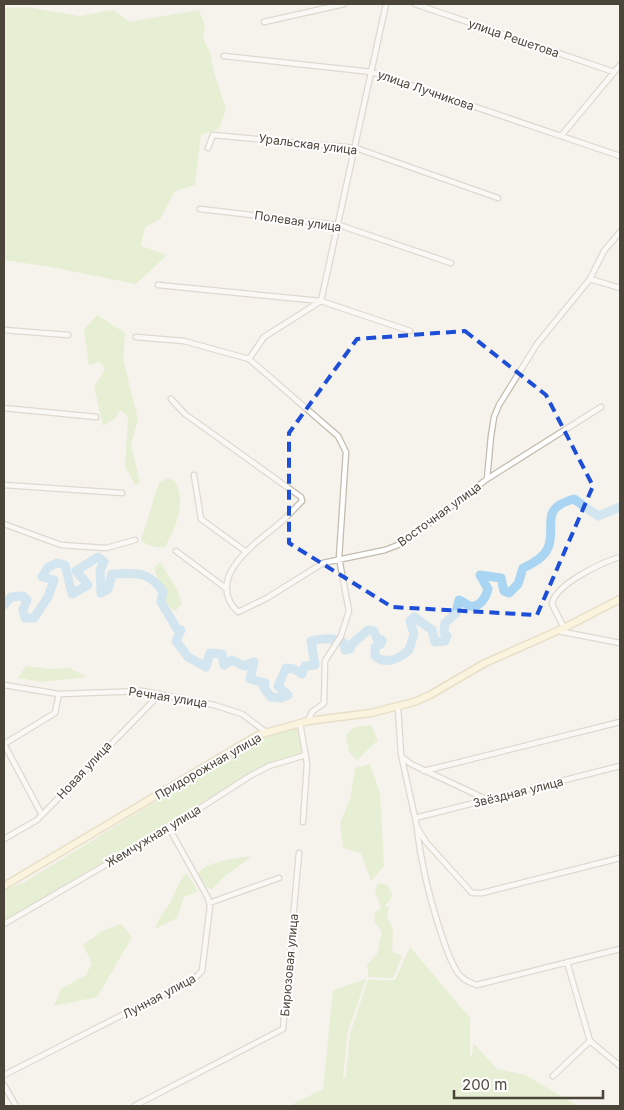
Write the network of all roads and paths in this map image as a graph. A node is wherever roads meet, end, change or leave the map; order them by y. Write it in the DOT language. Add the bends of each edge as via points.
graph roads {
  1 [pos="344,4"];
  2 [pos="386,4"];
  3 [pos="415,4"];
  4 [pos="264,22"];
  5 [pos="224,56"];
  6 [pos="620,65"];
  7 [pos="372,72"];
  8 [pos="614,72"];
  9 [pos="562,136"];
  10 [pos="208,148"];
  11 [pos="356,148"];
  12 [pos="620,156"];
  13 [pos="498,198"];
  14 [pos="200,209"];
  15 [pos="339,225"];
  16 [pos="620,232"];
  17 [pos="451,263"];
  18 [pos="590,279"];
  19 [pos="158,285"];
  20 [pos="620,288"];
  21 [pos="321,301"];
  22 [pos="4,330"];
  23 [pos="410,331"];
  24 [pos="68,334"];
  25 [pos="136,337"];
  26 [pos="249,359"];
  27 [pos="171,399"];
  28 [pos="601,407"];
  29 [pos="4,408"];
  30 [pos="96,417"];
  31 [pos="194,475"];
  32 [pos="487,479"];
  33 [pos="4,485"];
  34 [pos="122,493"];
  35 [pos="4,524"];
  36 [pos="135,540"];
  37 [pos="176,551"];
  38 [pos="245,551"];
  39 [pos="620,557"];
  40 [pos="339,558"];
  41 [pos="227,589"];
  42 [pos="620,599"];
  43 [pos="560,629"];
  44 [pos="620,643"];
  45 [pos="4,685"];
  46 [pos="59,694"];
  47 [pos="160,694"];
  48 [pos="398,707"];
  49 [pos="308,721"];
  50 [pos="620,722"];
  51 [pos="300,723"];
  52 [pos="266,732"];
  53 [pos="4,744"];
  54 [pos="401,754"];
  55 [pos="306,755"];
  56 [pos="620,766"];
  57 [pos="424,771"];
  58 [pos="488,800"];
  59 [pos="42,815"];
  60 [pos="415,818"];
  61 [pos="303,822"];
  62 [pos="417,827"];
  63 [pos="168,828"];
  64 [pos="4,839"];
  65 [pos="300,853"];
  66 [pos="620,858"];
  67 [pos="279,878"];
  68 [pos="4,886"];
  69 [pos="209,903"];
  70 [pos="4,924"];
  71 [pos="620,949"];
  72 [pos="567,962"];
  73 [pos="590,1041"];
  74 [pos="620,1066"];
  75 [pos="4,1075"];
  76 [pos="553,1076"];
  77 [pos="4,1085"];
  78 [pos="16,1106"];
  79 [pos="134,1106"];
  1 -- 4 [label="street"];
  2 -- 7 [label="street"];
  3 -- 8 [label="street, улица Решетова"];
  5 -- 7 [label="street, улица Лучникова"];
  6 -- 8 [label="street"];
  7 -- 9 [label="street, улица Лучникова"];
  7 -- 11 [label="street"];
  8 -- 9 [label="street"];
  9 -- 12 [label="street, улица Лучникова"];
  10 -- 11 [label="street, Уральская улица" via="213,135"];
  11 -- 13 [label="street, Уральская улица"];
  11 -- 15 [label="street"];
  14 -- 15 [label="street, Полевая улица"];
  15 -- 17 [label="street, Полевая улица"];
  15 -- 21 [label="street"];
  16 -- 18 [label="street" via="604,251"];
  18 -- 20 [label="street"];
  18 -- 32 [label="street" via="536,344 499,405 494,417"];
  19 -- 21 [label="street"];
  21 -- 23 [label="street"];
  21 -- 26 [label="street" via="264,337"];
  22 -- 24 [label="street"];
  25 -- 26 [label="street" via="184,341"];
  26 -- 40 [label="street" via="338,436 346,452"];
  27 -- 38 [label="street" via="186,414 301,497 302,501"];
  28 -- 32 [label="street, Восточная улица"];
  29 -- 30 [label="street"];
  31 -- 38 [label="street" via="201,519"];
  32 -- 40 [label="street, Восточная улица" via="403,542 385,550"];
  33 -- 34 [label="street"];
  35 -- 36 [label="street" via="61,545 106,548"];
  37 -- 41 [label="street"];
  38 -- 41 [label="street" via="235,563"];
  39 -- 43 [label="street" via="576,578 556,596 552,604"];
  40 -- 41 [label="street, Восточная улица" via="309,569 238,612"];
  40 -- 49 [label="street" via="349,611 341,636 324,661 324,703 312,712"];
  42 -- 43 [label="street, Придорожная улица"];
  43 -- 44 [label="street"];
  43 -- 48 [label="street, Придорожная улица" via="485,663 430,695"];
  45 -- 46 [label="street, Речная улица"];
  46 -- 47 [label="street, Речная улица" via="123,690"];
  46 -- 53 [label="street" via="56,713"];
  47 -- 52 [label="street, Речная улица" via="214,704 242,714"];
  47 -- 59 [label="street, Новая улица"];
  48 -- 49 [label="street, Придорожная улица"];
  48 -- 54 [label="street"];
  49 -- 51 [label="street, Придорожная улица"];
  50 -- 57 [label="street"];
  51 -- 52 [label="street, Придорожная улица"];
  51 -- 55 [label="street"];
  52 -- 68 [label="street, Придорожная улица"];
  53 -- 59 [label="street"];
  54 -- 57 [label="street" via="404,760"];
  54 -- 60 [label="street"];
  55 -- 61 [label="street"];
  55 -- 63 [label="street, Жемчужная улица" via="263,769"];
  56 -- 58 [label="street, Звёздная улица"];
  57 -- 58 [label="street"];
  58 -- 60 [label="street, Звёздная улица"];
  59 -- 64 [label="street, Новая улица"];
  60 -- 62 [label="street"];
  62 -- 66 [label="street" via="426,842 472,893"];
  62 -- 72 [label="street" via="422,868 449,958 458,974 477,985"];
  63 -- 69 [label="street, Лунная улица"];
  63 -- 70 [label="street, Жемчужная улица"];
  65 -- 79 [label="street, Бирюзовая улица" via="283,1029"];
  67 -- 69 [label="street"];
  69 -- 75 [label="street, Лунная улица" via="200,974"];
  71 -- 72 [label="street"];
  72 -- 73 [label="street"];
  73 -- 74 [label="street"];
  73 -- 76 [label="street"];
  77 -- 78 [label="street"];
}
